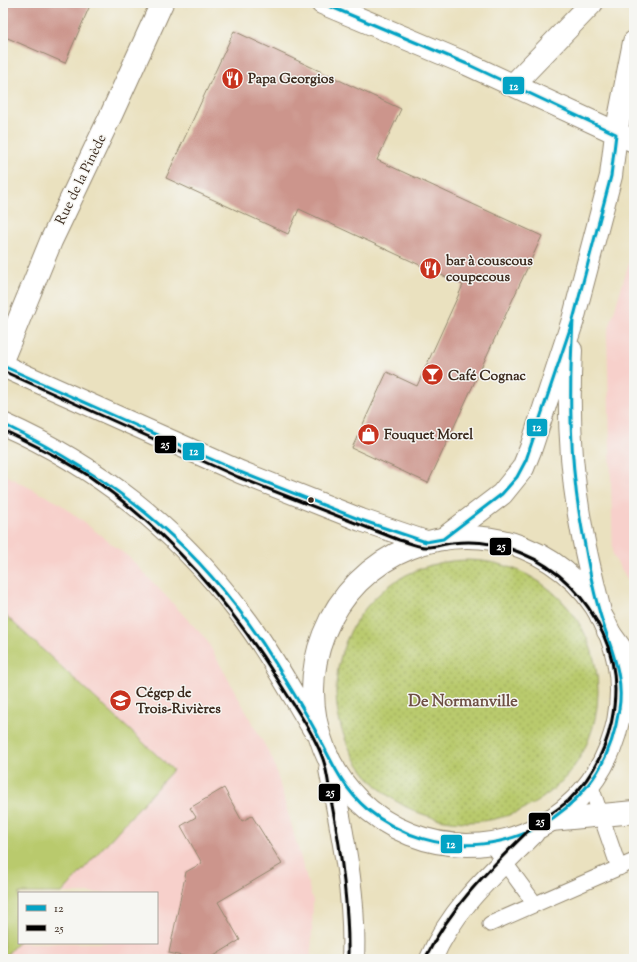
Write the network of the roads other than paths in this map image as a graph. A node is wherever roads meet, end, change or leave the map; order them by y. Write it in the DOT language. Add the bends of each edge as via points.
graph roads {
  1 [pos="162,3"];
  2 [pos="322,3"];
  3 [pos="592,3"];
  4 [pos="634,42"];
  5 [pos="514,85"];
  6 [pos="625,138"];
  7 [pos="573,320"];
  8 [pos="3,358"];
  9 [pos="3,366"];
  10 [pos="3,424"];
  11 [pos="435,541"];
  12 [pos="604,623"];
  13 [pos="634,666"];
  14 [pos="325,750"];
  15 [pos="590,784"];
  16 [pos="634,812"];
  17 [pos="600,815"];
  18 [pos="544,824"];
  19 [pos="490,844"];
  20 [pos="634,861"];
  21 [pos="504,862"];
  22 [pos="619,868"];
  23 [pos="535,904"];
  24 [pos="490,924"];
  25 [pos="353,959"];
  26 [pos="431,959"];
  1 -- 8 [label="main road, Rue de la Pinède" via="51,241"];
  2 -- 5 [label="main road"];
  3 -- 5 [label="main road"];
  4 -- 6 [label="main road"];
  5 -- 6 [label="main road"];
  6 -- 7 [label="main road" via="611,176"];
  7 -- 11 [label="main road" via="523,468 502,494"];
  7 -- 12 [label="main road" via="570,380 572,458 581,527"];
  9 -- 11 [label="main road" via="240,472 367,522"];
  10 -- 14 [label="main road" via="50,447 106,482 137,505 186,549 243,616 274,662"];
  11 -- 12 [label="main road" via="471,537 494,540 510,543 541,556 581,588"];
  11 -- 14 [label="main road" via="395,555 367,573 344,598 326,627 316,659 313,693 316,726"];
  12 -- 13 [label="main road"];
  12 -- 15 [label="main road" via="613,645 620,676 620,706 609,751"];
  14 -- 19 [label="main road" via="336,773 355,798 391,826 434,842 464,846"];
  14 -- 25 [label="main road" via="352,889"];
  15 -- 17 [label="lane"];
  15 -- 18 [label="main road" via="575,801"];
  16 -- 17 [label="main road"];
  17 -- 18 [label="main road"];
  17 -- 22 [label="lane"];
  18 -- 19 [label="main road" via="510,840"];
  18 -- 21 [label="main road"];
  19 -- 21 [label="lane"];
  20 -- 22 [label="lane"];
  21 -- 23 [label="lane"];
  21 -- 26 [label="main road" via="471,896 448,928"];
  22 -- 23 [label="lane"];
  23 -- 24 [label="lane"];
}
